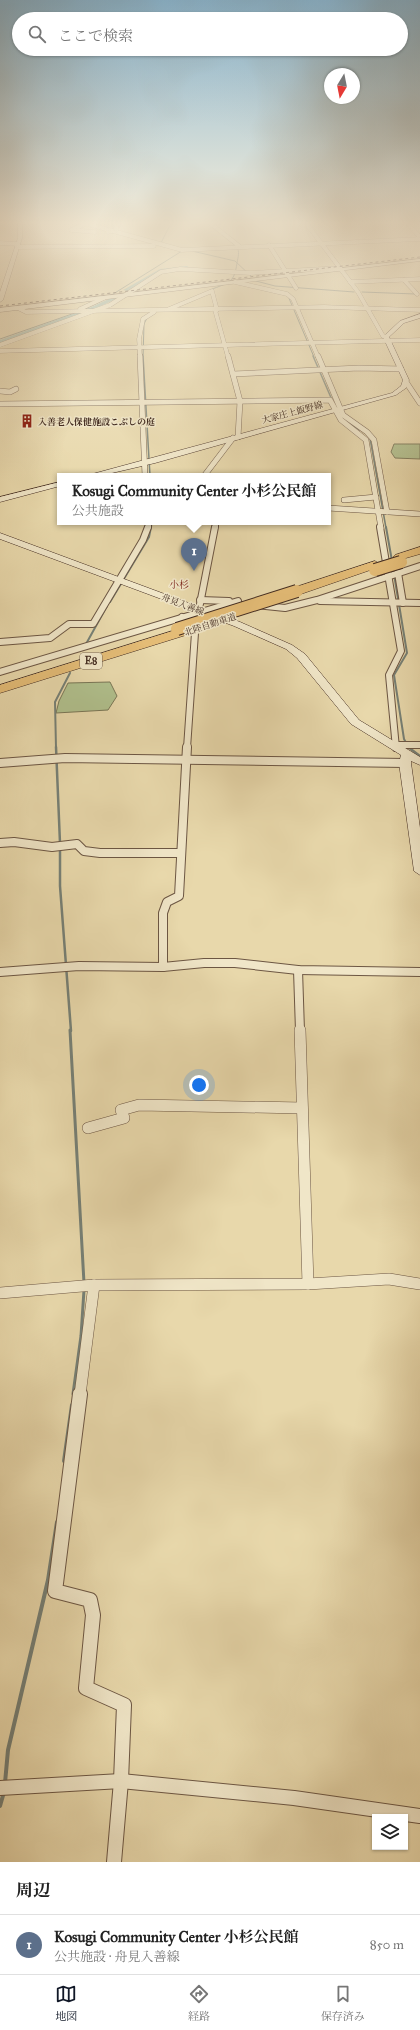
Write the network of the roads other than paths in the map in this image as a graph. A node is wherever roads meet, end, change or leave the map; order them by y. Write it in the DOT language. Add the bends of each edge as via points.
graph roads {
  1 [pos="21,310"];
  2 [pos="95,310"];
  3 [pos="169,310"];
  4 [pos="216,310"];
  5 [pos="220,310"];
  6 [pos="298,310"];
  7 [pos="368,310"];
  8 [pos="58,311"];
  9 [pos="78,311"];
  10 [pos="92,311"];
  11 [pos="156,312"];
  12 [pos="164,312"];
  13 [pos="420,316"];
  14 [pos="386,339"];
  15 [pos="420,340"];
  16 [pos="311,342"];
  17 [pos="0,345"];
  18 [pos="225,345"];
  19 [pos="138,347"];
  20 [pos="145,347"];
  21 [pos="0,351"];
  22 [pos="401,369"];
  23 [pos="323,371"];
  24 [pos="146,372"];
  25 [pos="233,374"];
  26 [pos="406,382"];
  27 [pos="16,389"];
  28 [pos="0,391"];
  29 [pos="330,400"];
  30 [pos="336,400"];
  31 [pos="240,401"];
  32 [pos="142,402"];
  33 [pos="420,403"];
  34 [pos="0,404"];
  35 [pos="336,410"];
  36 [pos="236,437"];
  37 [pos="148,462"];
  38 [pos="102,473"];
  39 [pos="146,473"];
  40 [pos="206,473"];
  41 [pos="57,485"];
  42 [pos="376,497"];
  43 [pos="0,500"];
  44 [pos="344,500"];
  45 [pos="331,508"];
  46 [pos="378,511"];
  47 [pos="387,512"];
  48 [pos="420,514"];
  49 [pos="148,525"];
  50 [pos="215,525"];
  51 [pos="0,536"];
  52 [pos="420,550"];
  53 [pos="420,555"];
  54 [pos="399,564"];
  55 [pos="420,566"];
  56 [pos="389,576"];
  57 [pos="120,579"];
  58 [pos="317,600"];
  59 [pos="238,601"];
  60 [pos="393,602"];
  61 [pos="403,602"];
  62 [pos="420,603"];
  63 [pos="201,607"];
  64 [pos="180,626"];
  65 [pos="0,642"];
  66 [pos="0,672"];
  67 [pos="0,683"];
  68 [pos="0,689"];
  69 [pos="420,745"];
  70 [pos="396,746"];
  71 [pos="406,759"];
  72 [pos="186,760"];
  73 [pos="0,762"];
  74 [pos="420,762"];
  75 [pos="0,843"];
  76 [pos="181,852"];
  77 [pos="420,871"];
  78 [pos="163,967"];
  79 [pos="298,970"];
  80 [pos="0,972"];
  81 [pos="420,972"];
  82 [pos="302,1108"];
  83 [pos="88,1128"];
  84 [pos="94,1284"];
  85 [pos="308,1284"];
  86 [pos="420,1284"];
  87 [pos="0,1292"];
  88 [pos="121,1781"];
  89 [pos="0,1788"];
  90 [pos="420,1816"];
  91 [pos="114,1862"];
  1 -- 8 [label="street"];
  2 -- 10 [label="street"];
  3 -- 12 [label="street"];
  4 -- 5 [label="street"];
  4 -- 12 [label="street"];
  4 -- 18 [label="street"];
  6 -- 16 [label="street"];
  7 -- 14 [label="street"];
  8 -- 9 [label="street"];
  9 -- 10 [label="street"];
  10 -- 11 [label="street"];
  10 -- 17 [label="street"];
  11 -- 12 [label="street"];
  11 -- 19 [label="street" via="143,319"];
  12 -- 20 [label="street" via="148,319"];
  13 -- 14 [label="main road" via="402,322"];
  14 -- 15 [label="street"];
  14 -- 16 [label="street"];
  14 -- 22 [label="main road"];
  16 -- 18 [label="street"];
  16 -- 23 [label="street"];
  18 -- 20 [label="street"];
  18 -- 25 [label="street"];
  19 -- 20 [label="street"];
  19 -- 21 [label="street"];
  19 -- 32 [label="street"];
  20 -- 24 [label="street"];
  22 -- 23 [label="street" via="359,368"];
  22 -- 26 [label="main road"];
  23 -- 25 [label="street"];
  23 -- 30 [label="street"];
  25 -- 31 [label="street"];
  26 -- 33 [label="street"];
  26 -- 35 [label="main road, 大家庄上飯野線" via="394,394"];
  27 -- 28 [label="street" via="10,392"];
  29 -- 30 [label="street"];
  29 -- 31 [label="street"];
  29 -- 35 [label="street"];
  30 -- 35 [label="street"];
  31 -- 32 [label="street"];
  31 -- 36 [label="street"];
  32 -- 34 [label="street"];
  32 -- 37 [label="street"];
  35 -- 36 [label="main road, 大家庄上飯野線"];
  35 -- 42 [label="street" via="339,420 366,440"];
  35 -- 47 [label="street" via="368,432 374,440"];
  36 -- 37 [label="main road, 大家庄上飯野線"];
  36 -- 40 [label="street"];
  37 -- 38 [label="main road, 大家庄上飯野線"];
  37 -- 39 [label="street"];
  41 -- 43 [label="main road"];
  42 -- 44 [label="street"];
  42 -- 46 [label="street"];
  45 -- 46 [label="street"];
  46 -- 47 [label="street"];
  46 -- 56 [label="street"];
  47 -- 48 [label="street"];
  49 -- 57 [label="street"];
  50 -- 63 [label="street"];
  51 -- 57 [label="main road, 舟見入善線"];
  52 -- 54 [label="highway, 北陸自動車道 / E8"];
  53 -- 54 [label="highway, 北陸自動車道 / E8"];
  54 -- 55 [label="street"];
  54 -- 56 [label="street"];
  54 -- 61 [label="street"];
  54 -- 64 [label="highway, 北陸自動車道 / E8, bridge" via="375,568 298,593"];
  56 -- 58 [label="street"];
  56 -- 60 [label="street"];
  57 -- 63 [label="main road, 舟見入善線"];
  57 -- 65 [label="street" via="93,624 69,624 50,638"];
  58 -- 59 [label="street" via="285,608"];
  58 -- 60 [label="street"];
  59 -- 63 [label="street"];
  59 -- 63 [label="street"];
  60 -- 61 [label="street"];
  60 -- 70 [label="street" via="401,651 389,675"];
  61 -- 62 [label="street"];
  63 -- 64 [label="street"];
  63 -- 70 [label="main road, 舟見入善線" via="289,647 301,656 352,719"];
  64 -- 66 [label="street"];
  64 -- 67 [label="highway, 北陸自動車道 / E8"];
  64 -- 68 [label="highway, 北陸自動車道 / E8"];
  64 -- 72 [label="street" via="194,626 195,632"];
  69 -- 70 [label="street"];
  70 -- 71 [label="main road, 舟見入善線"];
  71 -- 72 [label="street"];
  71 -- 74 [label="main road, 舟見入善線"];
  71 -- 77 [label="main road"];
  72 -- 73 [label="street" via="51,758"];
  72 -- 76 [label="street"];
  75 -- 76 [label="street" via="14,842 52,847 76,844 84,851 100,853"];
  76 -- 78 [label="street" via="179,896 167,902 163,913"];
  78 -- 79 [label="street" via="236,963"];
  78 -- 80 [label="street" via="79,966"];
  79 -- 81 [label="street"];
  79 -- 82 [label="street"];
  82 -- 83 [label="street" via="139,1105 121,1110 124,1118"];
  82 -- 85 [label="street"];
  84 -- 85 [label="street"];
  84 -- 87 [label="street"];
  84 -- 88 [label="street" via="55,1591 90,1600 93,1615 86,1688 124,1705"];
  85 -- 86 [label="street" via="389,1280"];
  88 -- 89 [label="street"];
  88 -- 90 [label="street" via="294,1798"];
  88 -- 91 [label="street"];
}
